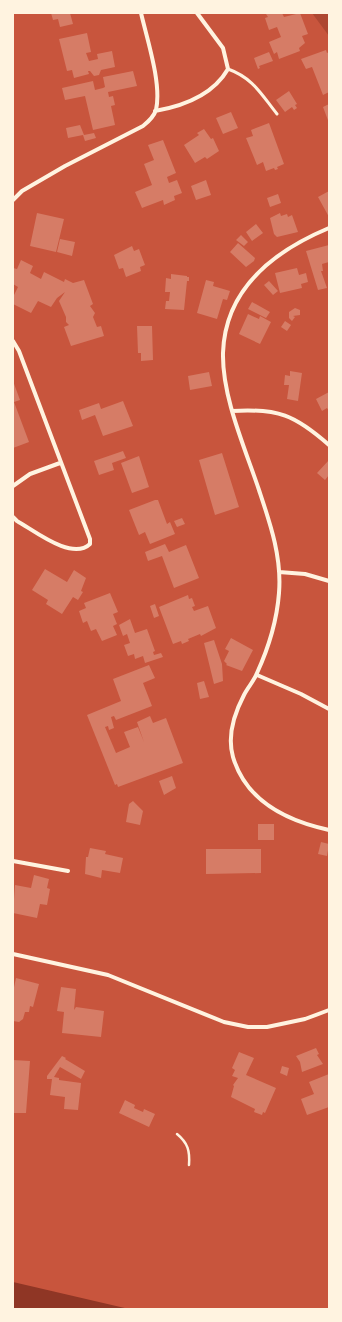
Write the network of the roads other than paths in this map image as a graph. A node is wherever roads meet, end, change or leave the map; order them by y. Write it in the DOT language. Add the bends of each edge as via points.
graph roads {
  1 [pos="141,13"];
  2 [pos="197,13"];
  3 [pos="228,69"];
  4 [pos="155,111"];
  5 [pos="276,114"];
  6 [pos="13,200"];
  7 [pos="329,228"];
  8 [pos="13,341"];
  9 [pos="232,412"];
  10 [pos="329,445"];
  11 [pos="60,463"];
  12 [pos="13,486"];
  13 [pos="13,517"];
  14 [pos="279,572"];
  15 [pos="329,581"];
  16 [pos="257,674"];
  17 [pos="329,709"];
  18 [pos="329,830"];
  19 [pos="13,861"];
  20 [pos="68,870"];
  21 [pos="13,954"];
  22 [pos="329,1010"];
  1 -- 4 [label="street" via="157,83"];
  2 -- 3 [label="street" via="223,48"];
  3 -- 4 [label="street" via="222,80 212,89 178,106"];
  3 -- 5 [label="lane" via="251,81"];
  4 -- 6 [label="street" via="143,126 65,166 22,191"];
  7 -- 9 [label="street" via="282,251 257,273 240,295 226,327 223,354"];
  8 -- 11 [label="street"];
  9 -- 10 [label="street" via="278,412 304,425"];
  9 -- 14 [label="street" via="272,530"];
  11 -- 12 [label="street" via="30,474"];
  11 -- 13 [label="street" via="90,544 79,550 65,548"];
  14 -- 15 [label="street" via="305,574"];
  14 -- 16 [label="street" via="275,614"];
  16 -- 17 [label="street"];
  16 -- 18 [label="street" via="233,717 230,744 238,771 251,791 266,805 289,818"];
  19 -- 20 [label="street"];
  21 -- 22 [label="street" via="114,976 224,1022 248,1027 267,1027 305,1019"];
}
